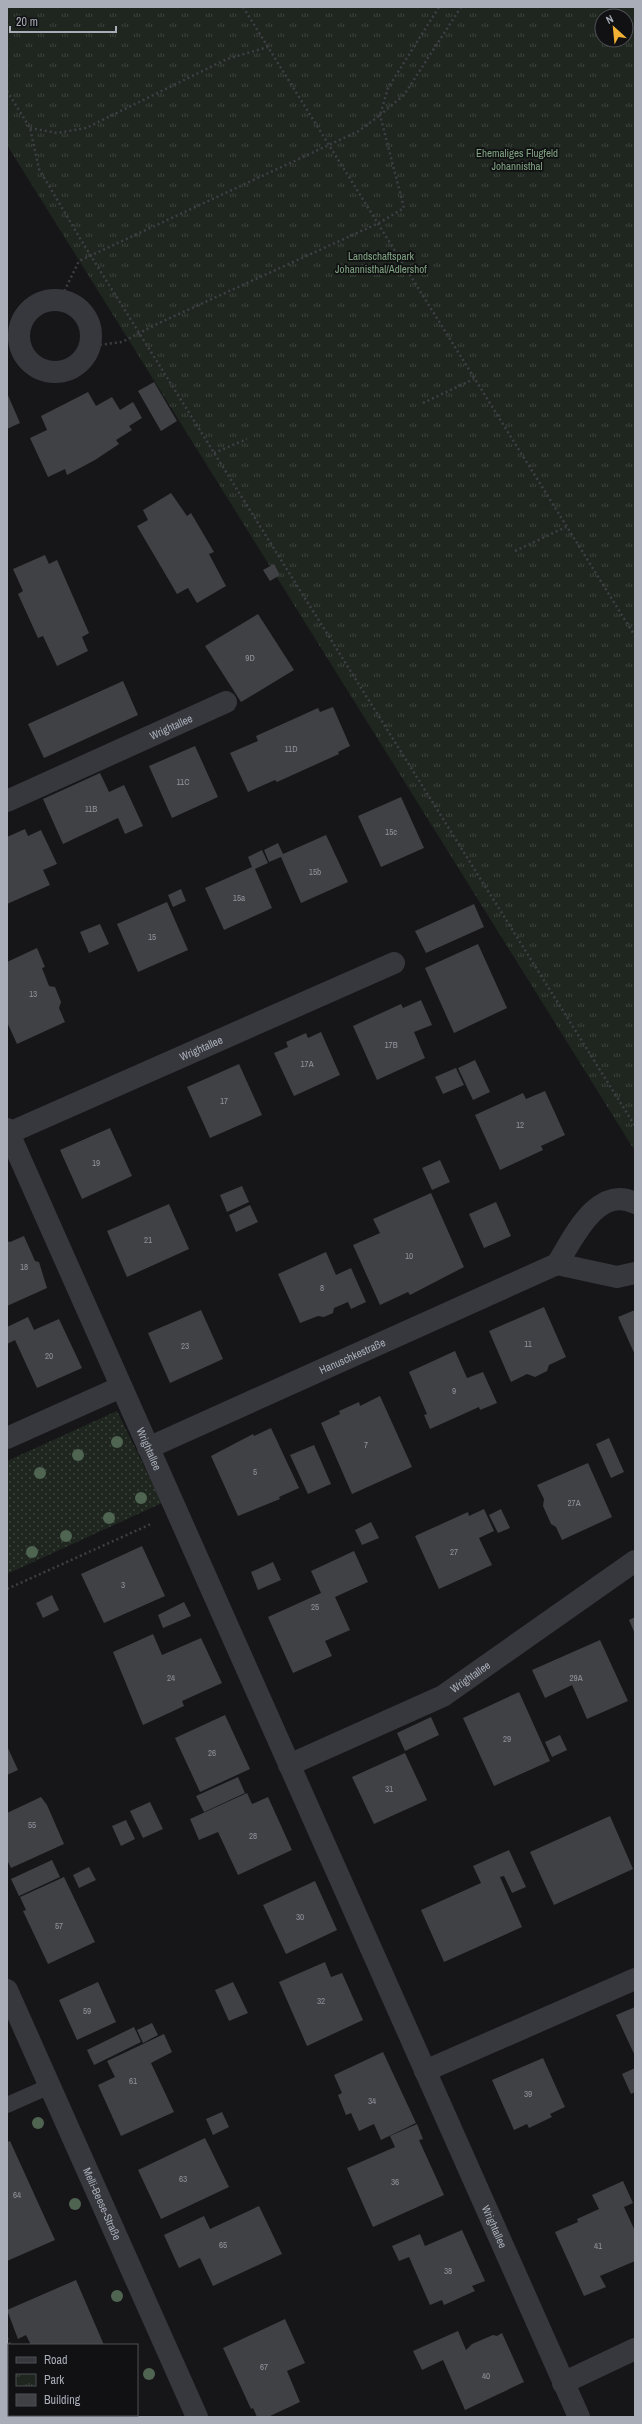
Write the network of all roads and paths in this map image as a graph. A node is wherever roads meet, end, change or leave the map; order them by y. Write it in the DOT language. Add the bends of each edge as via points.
graph roads {
  1 [pos="243,7"];
  2 [pos="439,7"];
  3 [pos="461,7"];
  4 [pos="268,47"];
  5 [pos="7,91"];
  6 [pos="380,115"];
  7 [pos="30,128"];
  8 [pos="329,145"];
  9 [pos="379,223"];
  10 [pos="90,255"];
  11 [pos="60,300"];
  12 [pos="139,333"];
  13 [pos="90,346"];
  14 [pos="14,351"];
  15 [pos="474,379"];
  16 [pos="424,403"];
  17 [pos="247,439"];
  18 [pos="214,453"];
  19 [pos="566,527"];
  20 [pos="515,551"];
  21 [pos="635,636"];
  22 [pos="226,702"];
  23 [pos="7,801"];
  24 [pos="394,963"];
  25 [pos="635,1126"];
  26 [pos="8,1131"];
  27 [pos="635,1203"];
  28 [pos="557,1264"];
  29 [pos="635,1273"];
  30 [pos="121,1387"];
  31 [pos="7,1438"];
  32 [pos="148,1448"];
  33 [pos="177,1513"];
  34 [pos="635,1561"];
  35 [pos="7,1589"];
  36 [pos="289,1765"];
  37 [pos="635,1978"];
  38 [pos="7,1990"];
  39 [pos="425,2071"];
  40 [pos="50,2086"];
  41 [pos="7,2105"];
  42 [pos="635,2349"];
  43 [pos="563,2383"];
  44 [pos="197,2417"];
  45 [pos="579,2417"];
  1 -- 4 [label="path"];
  2 -- 6 [label="path" via="388,88"];
  3 -- 6 [label="path" via="404,95"];
  4 -- 7 [label="path" via="227,58 86,128 57,133"];
  4 -- 8 [label="path"];
  5 -- 7 [label="path"];
  6 -- 8 [label="path" via="359,131"];
  6 -- 9 [label="path" via="404,208"];
  7 -- 10 [label="path" via="39,169"];
  8 -- 9 [label="path"];
  8 -- 10 [label="path"];
  9 -- 12 [label="path"];
  9 -- 15 [label="path"];
  10 -- 11 [label="path" via="79,261"];
  10 -- 12 [label="path"];
  11 -- 13 [label="street" via="72,304 82,312 91,334"];
  11 -- 14 [label="street" via="42,303 27,313 20,324"];
  12 -- 13 [label="path" via="122,342"];
  12 -- 18 [label="path"];
  13 -- 14 [label="street" via="78,365 68,371 56,373 34,367"];
  15 -- 16 [label="path"];
  15 -- 19 [label="path"];
  17 -- 18 [label="path"];
  18 -- 25 [label="path"];
  19 -- 20 [label="path"];
  19 -- 21 [label="path"];
  22 -- 23 [label="street, Wrightallee"];
  24 -- 26 [label="street, Wrightallee"];
  26 -- 30 [label="street, Wrightallee"];
  27 -- 28 [label="street" via="618,1199 604,1202 592,1211"];
  28 -- 29 [label="street" via="617,1277"];
  28 -- 32 [label="street, Hanuschkestraße"];
  30 -- 31 [label="street"];
  30 -- 32 [label="street, Wrightallee"];
  32 -- 33 [label="street, Wrightallee"];
  33 -- 35 [label="path"];
  33 -- 36 [label="street, Wrightallee"];
  34 -- 36 [label="street, Wrightallee" via="443,1696"];
  36 -- 39 [label="street, Wrightallee"];
  37 -- 39 [label="street"];
  38 -- 40 [label="street, Melli-Beese-Straße"];
  39 -- 43 [label="street, Wrightallee"];
  40 -- 41 [label="lane"];
  40 -- 44 [label="street, Melli-Beese-Straße"];
  42 -- 43 [label="street"];
  43 -- 45 [label="street, Wrightallee"];
}
